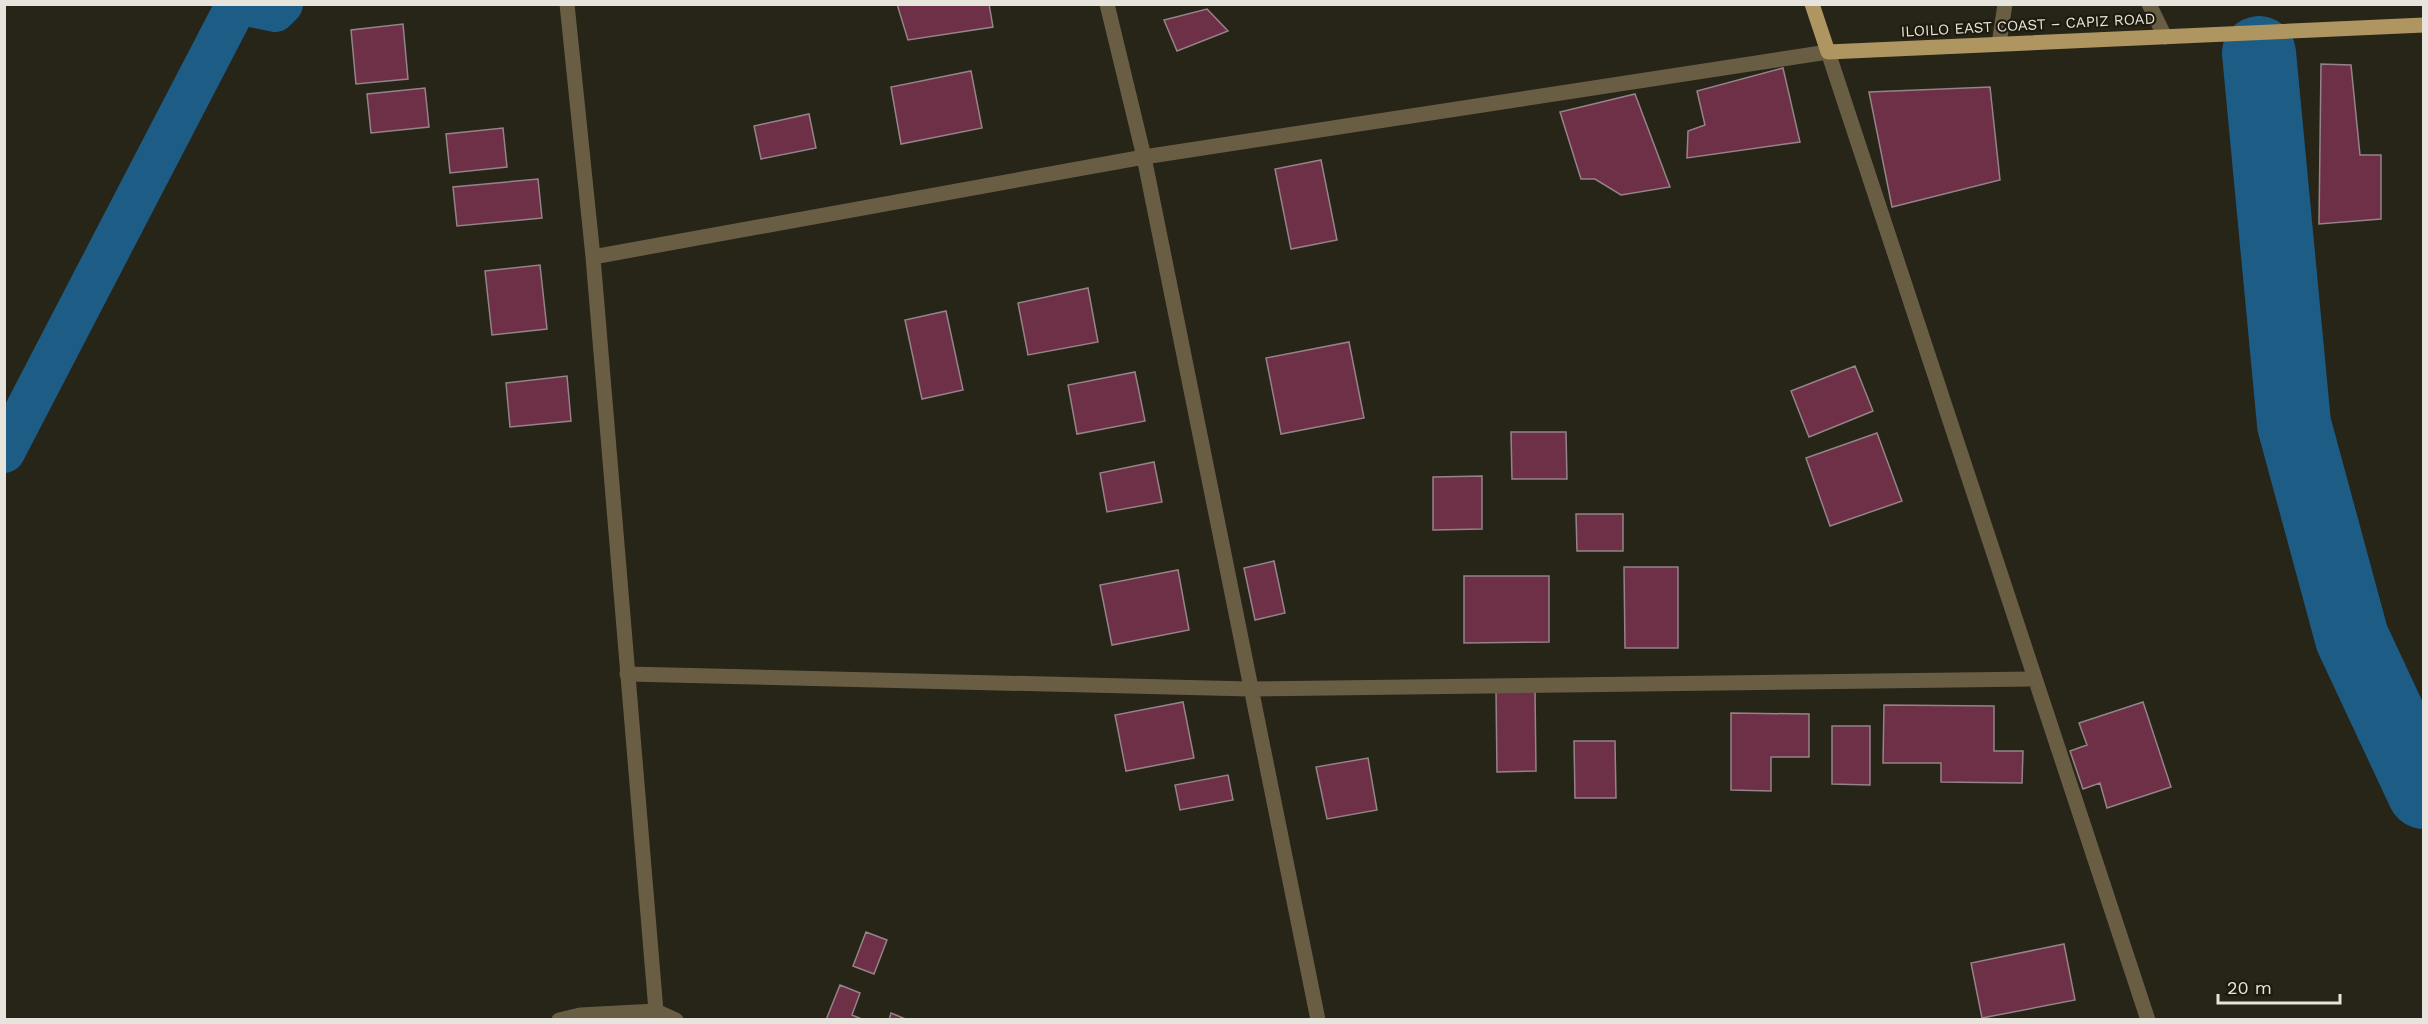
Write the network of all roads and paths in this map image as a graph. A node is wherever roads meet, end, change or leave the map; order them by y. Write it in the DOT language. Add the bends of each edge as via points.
graph roads {
  1 [pos="567,4"];
  2 [pos="1107,4"];
  3 [pos="1812,4"];
  4 [pos="2005,4"];
  5 [pos="2149,4"];
  6 [pos="2424,25"];
  7 [pos="2165,37"];
  8 [pos="1999,44"];
  9 [pos="1827,52"];
  10 [pos="1144,157"];
  11 [pos="593,257"];
  12 [pos="627,674"];
  13 [pos="2035,679"];
  14 [pos="1251,689"];
  15 [pos="656,1011"];
  16 [pos="559,1020"];
  17 [pos="676,1020"];
  18 [pos="1318,1020"];
  19 [pos="2148,1020"];
  1 -- 11 [label="street"];
  2 -- 10 [label="street"];
  3 -- 9 [label="main road"];
  4 -- 8 [label="street"];
  5 -- 7 [label="street"];
  6 -- 7 [label="main road, ILOILO EAST COAST – CAPIZ ROAD"];
  7 -- 8 [label="main road, ILOILO EAST COAST – CAPIZ ROAD"];
  8 -- 9 [label="main road, ILOILO EAST COAST – CAPIZ ROAD"];
  9 -- 10 [label="street"];
  9 -- 13 [label="street"];
  10 -- 11 [label="street"];
  10 -- 14 [label="street"];
  11 -- 12 [label="street"];
  12 -- 14 [label="street"];
  12 -- 15 [label="street"];
  13 -- 14 [label="street"];
  13 -- 19 [label="street"];
  14 -- 18 [label="street"];
  15 -- 16 [label="street" via="579,1015"];
  15 -- 17 [label="street"];
}
